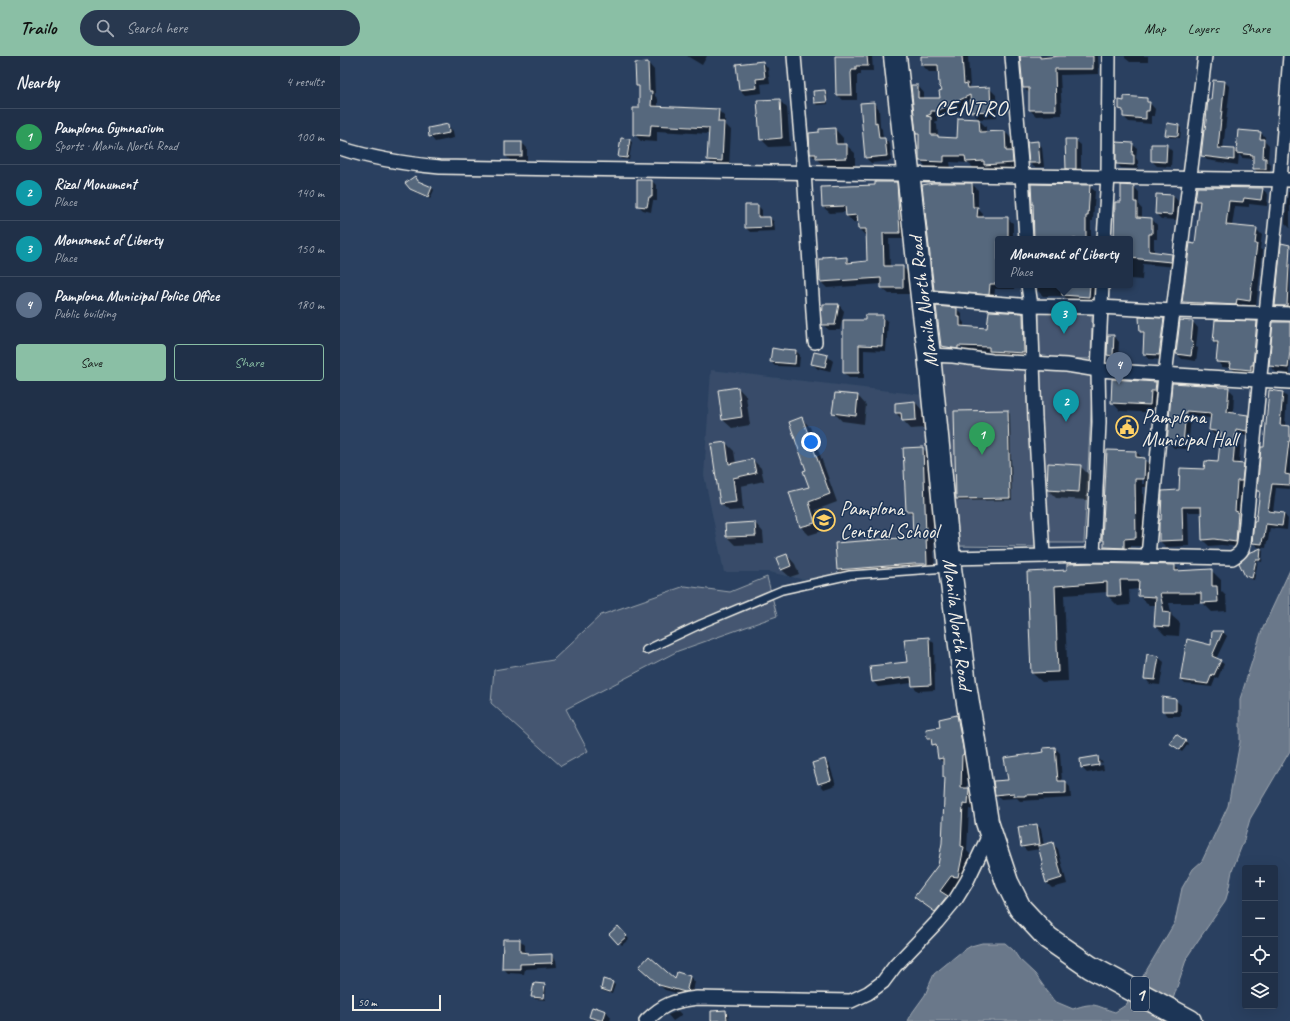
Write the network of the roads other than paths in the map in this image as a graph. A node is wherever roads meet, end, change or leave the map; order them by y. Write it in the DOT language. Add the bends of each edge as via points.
graph roads {
  1 [pos="794,56"];
  2 [pos="895,56"];
  3 [pos="1012,56"];
  4 [pos="1109,56"];
  5 [pos="1205,56"];
  6 [pos="1290,56"];
  7 [pos="340,148"];
  8 [pos="804,172"];
  9 [pos="908,173"];
  10 [pos="1022,175"];
  11 [pos="1108,176"];
  12 [pos="1191,178"];
  13 [pos="1285,180"];
  14 [pos="1026,236"];
  15 [pos="1104,236"];
  16 [pos="1028,288"];
  17 [pos="1102,288"];
  18 [pos="922,297"];
  19 [pos="1031,306"];
  20 [pos="1100,307"];
  21 [pos="1174,311"];
  22 [pos="1266,312"];
  23 [pos="1290,314"];
  24 [pos="816,342"];
  25 [pos="929,355"];
  26 [pos="1034,364"];
  27 [pos="1098,370"];
  28 [pos="1166,375"];
  29 [pos="1260,380"];
  30 [pos="1290,382"];
  31 [pos="1093,554"];
  32 [pos="1042,556"];
  33 [pos="1148,556"];
  34 [pos="950,563"];
  35 [pos="646,650"];
  36 [pos="990,833"];
  37 [pos="646,1021"];
  38 [pos="1190,1021"];
  1 -- 8 [label="street"];
  2 -- 9 [label="highway, Manila North Road / 1"];
  3 -- 10 [label="street"];
  4 -- 11 [label="street"];
  5 -- 12 [label="street"];
  6 -- 13 [label="street"];
  7 -- 8 [label="street" via="361,155 408,164 440,167"];
  8 -- 9 [label="street"];
  8 -- 24 [label="street"];
  9 -- 10 [label="street"];
  9 -- 18 [label="highway, Manila North Road / 1"];
  10 -- 11 [label="street"];
  10 -- 14 [label="street"];
  11 -- 12 [label="street"];
  11 -- 15 [label="street"];
  12 -- 13 [label="street"];
  12 -- 21 [label="street"];
  13 -- 22 [label="street"];
  16 -- 19 [label="street"];
  17 -- 20 [label="street"];
  18 -- 19 [label="street"];
  18 -- 25 [label="highway, Manila North Road / 1"];
  19 -- 20 [label="street"];
  19 -- 26 [label="street"];
  20 -- 21 [label="street"];
  20 -- 27 [label="street"];
  21 -- 22 [label="street"];
  21 -- 28 [label="street"];
  22 -- 23 [label="street"];
  22 -- 29 [label="street"];
  25 -- 26 [label="street"];
  25 -- 34 [label="highway, Manila North Road / 1"];
  26 -- 27 [label="street" via="1067,365"];
  26 -- 32 [label="street"];
  27 -- 28 [label="street"];
  27 -- 31 [label="street" via="1099,422"];
  28 -- 29 [label="street"];
  28 -- 33 [label="street"];
  29 -- 30 [label="street"];
  29 -- 33 [label="street" via="1242,551 1232,558"];
  31 -- 32 [label="street"];
  31 -- 33 [label="street"];
  32 -- 34 [label="street"];
  34 -- 35 [label="lane" via="850,575 782,590"];
  34 -- 36 [label="highway, Manila North Road / 1" via="965,684"];
  36 -- 37 [label="street" via="956,899 882,982 868,993 851,1001 696,998 677,1000 663,1006"];
  36 -- 38 [label="highway, Manila North Road / 1" via="1007,882 1020,908 1048,938 1090,967"];
}
